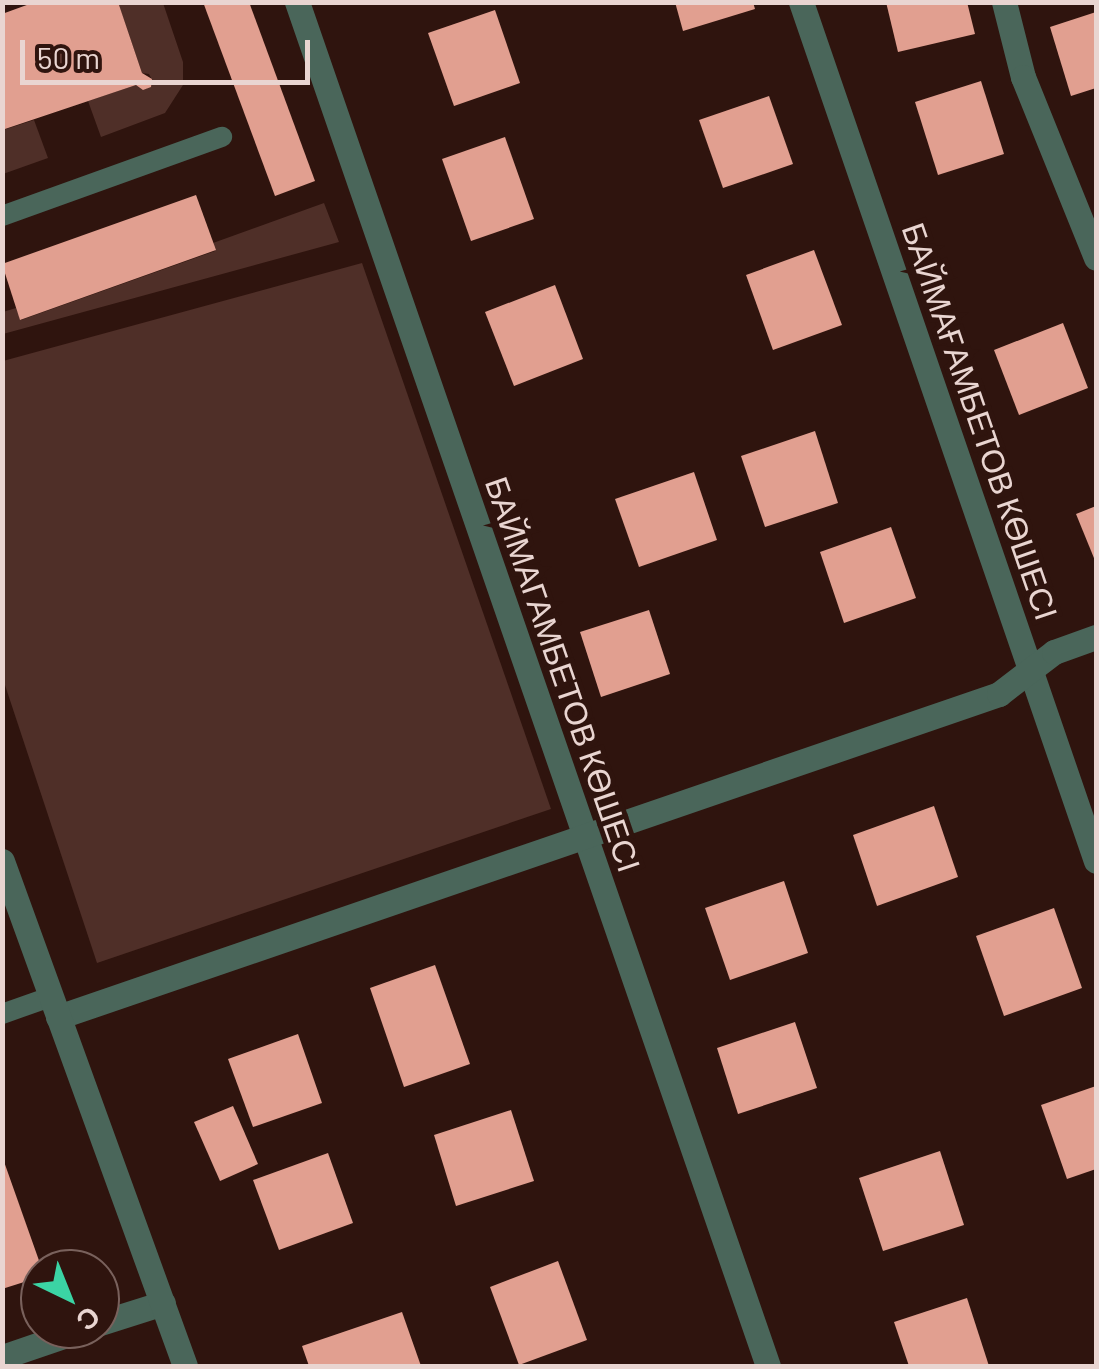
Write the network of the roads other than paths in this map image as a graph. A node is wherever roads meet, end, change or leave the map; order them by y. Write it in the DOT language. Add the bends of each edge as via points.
graph roads {
  1 [pos="297,2"];
  2 [pos="801,2"];
  3 [pos="1004,2"];
  4 [pos="222,137"];
  5 [pos="2,216"];
  6 [pos="1096,258"];
  7 [pos="1096,637"];
  8 [pos="1033,670"];
  9 [pos="585,835"];
  10 [pos="2,861"];
  11 [pos="1096,861"];
  12 [pos="54,1007"];
  13 [pos="2,1014"];
  14 [pos="163,1304"];
  15 [pos="120,1318"];
  16 [pos="185,1366"];
  17 [pos="768,1366"];
  1 -- 9 [label="street, БАЙМАГАМБЕТОВ КӨШЕСІ"];
  2 -- 8 [label="street, БАЙМАҒАМБЕТОВ КӨШЕСІ"];
  3 -- 6 [label="street" via="1023,77"];
  4 -- 5 [label="lane"];
  7 -- 8 [label="street" via="1054,652"];
  8 -- 9 [label="street" via="999,694"];
  8 -- 11 [label="street, БАЙМАҒАМБЕТОВ КӨШЕСІ"];
  9 -- 12 [label="street"];
  9 -- 17 [label="street, БАЙМАГАМБЕТОВ КӨШЕСІ"];
  10 -- 12 [label="street"];
  12 -- 13 [label="lane"];
  12 -- 14 [label="street"];
  14 -- 15 [label="street"];
  14 -- 16 [label="street"];
}
